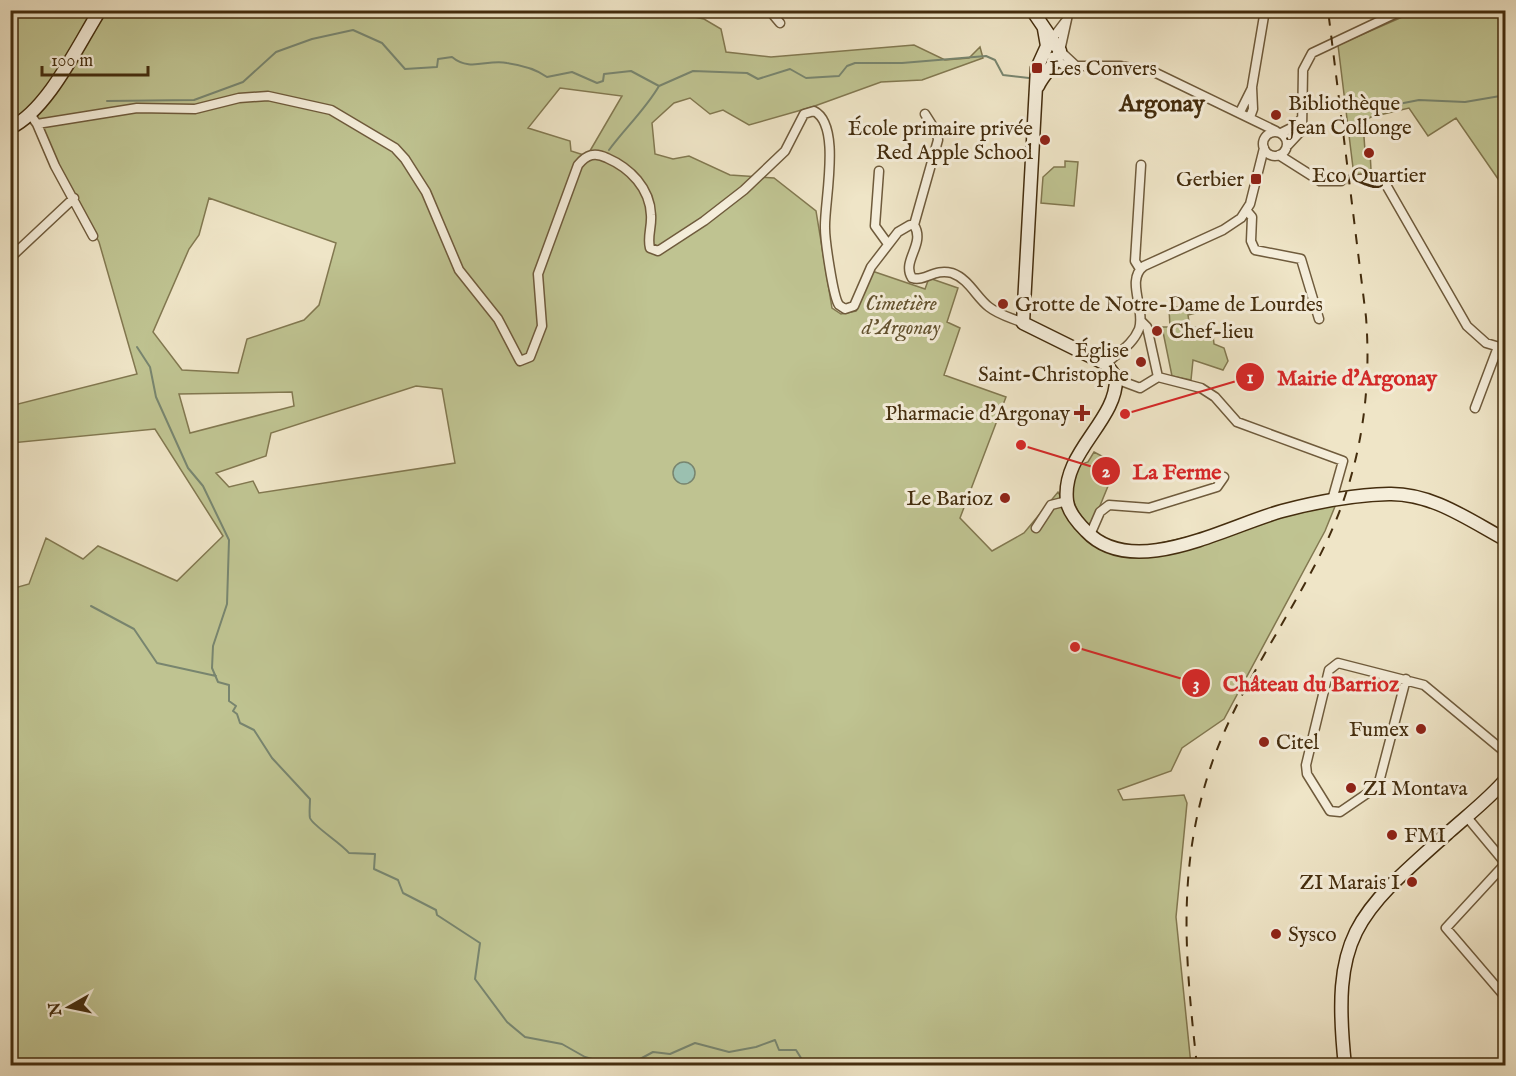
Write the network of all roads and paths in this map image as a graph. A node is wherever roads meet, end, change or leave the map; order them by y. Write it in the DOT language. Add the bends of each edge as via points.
graph roads {
  1 [pos="100,10"];
  2 [pos="769,10"];
  3 [pos="1032,10"];
  4 [pos="1069,10"];
  5 [pos="1265,10"];
  6 [pos="1403,10"];
  7 [pos="1065,22"];
  8 [pos="780,23"];
  9 [pos="1047,38"];
  10 [pos="1058,56"];
  11 [pos="1252,87"];
  12 [pos="1036,90"];
  13 [pos="1240,112"];
  14 [pos="925,114"];
  15 [pos="1252,118"];
  16 [pos="1302,118"];
  17 [pos="33,119"];
  18 [pos="10,128"];
  19 [pos="1279,132"];
  20 [pos="1264,143"];
  21 [pos="1287,146"];
  22 [pos="1277,156"];
  23 [pos="1296,164"];
  24 [pos="1141,165"];
  25 [pos="1258,168"];
  26 [pos="879,171"];
  27 [pos="1359,179"];
  28 [pos="1341,181"];
  29 [pos="74,198"];
  30 [pos="1247,211"];
  31 [pos="914,225"];
  32 [pos="93,236"];
  33 [pos="888,244"];
  34 [pos="10,258"];
  35 [pos="1140,269"];
  36 [pos="1319,319"];
  37 [pos="1141,321"];
  38 [pos="1023,323"];
  39 [pos="1502,348"];
  40 [pos="1106,364"];
  41 [pos="1158,377"];
  42 [pos="1116,382"];
  43 [pos="1475,408"];
  44 [pos="1224,477"];
  45 [pos="1332,500"];
  46 [pos="1067,501"];
  47 [pos="1036,528"];
  48 [pos="1090,535"];
  49 [pos="1506,540"];
  50 [pos="1406,680"];
  51 [pos="1504,749"];
  52 [pos="1503,784"];
  53 [pos="1467,816"];
  54 [pos="1505,864"];
  55 [pos="1506,998"];
  56 [pos="1345,1065"];
  1 -- 17 [label="street"];
  2 -- 8 [label="street"];
  3 -- 9 [label="street"];
  4 -- 7 [label="street"];
  5 -- 11 [label="street"];
  6 -- 16 [label="street" via="1312,54 1304,70"];
  7 -- 9 [label="street"];
  7 -- 10 [label="street"];
  9 -- 10 [label="street"];
  9 -- 12 [label="street" via="1037,68"];
  10 -- 12 [label="street"];
  10 -- 13 [label="street" via="1078,66 1120,66 1154,72"];
  11 -- 13 [label="street"];
  11 -- 15 [label="street"];
  12 -- 38 [label="street"];
  13 -- 15 [label="street"];
  14 -- 31 [label="street" via="938,140"];
  15 -- 19 [label="street"];
  15 -- 20 [label="street"];
  16 -- 19 [label="street" via="1295,126"];
  16 -- 21 [label="street" via="1302,130"];
  17 -- 18 [label="street"];
  17 -- 29 [label="street"];
  17 -- 33 [label="street" via="137,108 195,109 239,98 283,98 331,110 395,148 426,192 459,270 498,320 520,361 530,357 542,326 538,274 578,165 591,154 599,154 636,177 650,206 648,242 653,251 662,250 744,190 785,152 804,114 814,111 824,121 829,149 825,233 839,305 845,309 854,306 867,273"];
  19 -- 20 [label="street"];
  19 -- 21 [label="street" via="1287,138"];
  20 -- 22 [label="street" via="1269,154"];
  20 -- 25 [label="street"];
  21 -- 22 [label="street"];
  21 -- 23 [label="street"];
  22 -- 23 [label="street"];
  22 -- 25 [label="street"];
  23 -- 28 [label="street" via="1320,180"];
  24 -- 35 [label="street" via="1135,261"];
  25 -- 30 [label="street"];
  26 -- 33 [label="street" via="875,226"];
  27 -- 39 [label="street" via="1375,178 1385,183 1467,326 1477,337"];
  29 -- 32 [label="street"];
  29 -- 34 [label="street"];
  30 -- 35 [label="street" via="1223,230"];
  30 -- 36 [label="street" via="1252,217 1251,241 1255,250 1301,259"];
  31 -- 33 [label="street" via="902,228"];
  31 -- 38 [label="street" via="918,236 909,266 912,278 935,272 954,274 965,280 989,307"];
  35 -- 37 [label="street" via="1135,280"];
  37 -- 40 [label="street" via="1129,346"];
  37 -- 41 [label="street" via="1147,327"];
  38 -- 40 [label="street"];
  39 -- 43 [label="street"];
  40 -- 42 [label="street" via="1114,370"];
  41 -- 42 [label="street" via="1140,388"];
  41 -- 45 [label="street" via="1201,388 1237,422 1343,461"];
  42 -- 46 [label="street" via="1114,395 1072,467"];
  44 -- 48 [label="street" via="1217,487 1149,508 1109,505 1100,512"];
  45 -- 48 [label="street" via="1144,553 1113,549"];
  45 -- 49 [label="street" via="1389,494 1414,496 1437,503"];
  46 -- 47 [label="street" via="1051,505"];
  46 -- 48 [label="street" via="1073,516"];
  50 -- 50 [label="street" via="1341,663 1329,670 1305,768 1330,811 1340,812 1378,786"];
  50 -- 51 [label="street" via="1424,685"];
  52 -- 53 [label="street"];
  53 -- 54 [label="street"];
  53 -- 56 [label="street" via="1382,892 1353,935 1340,987"];
  54 -- 55 [label="street" via="1446,928"];
}
